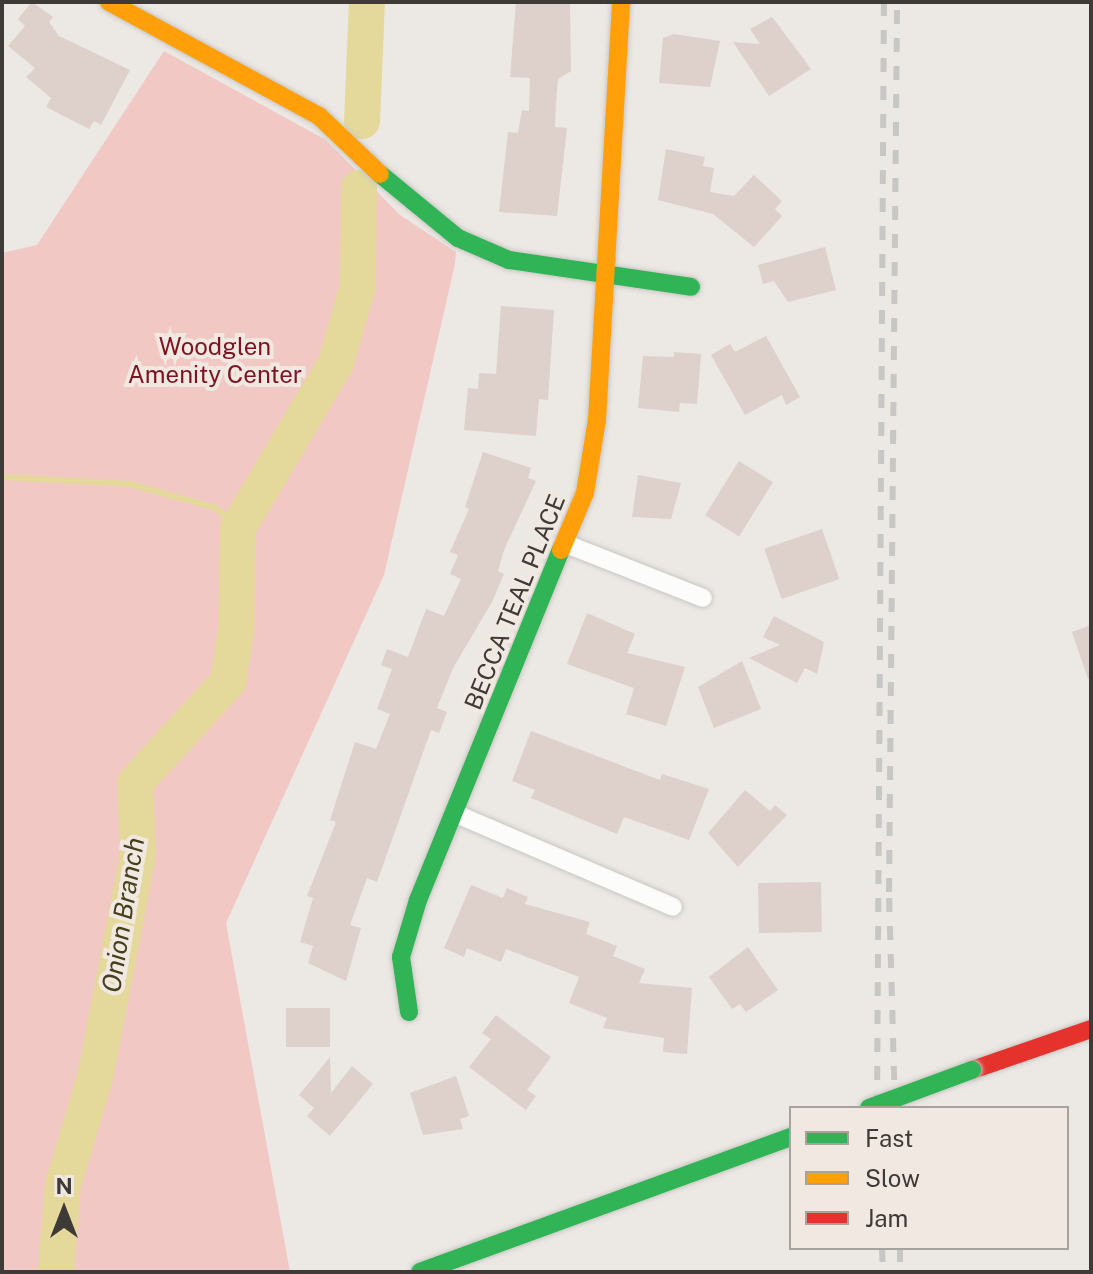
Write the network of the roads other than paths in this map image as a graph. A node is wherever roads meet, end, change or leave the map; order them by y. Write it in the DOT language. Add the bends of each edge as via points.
graph roads {
  1 [pos="109,2"];
  2 [pos="621,2"];
  3 [pos="605,277"];
  4 [pos="691,287"];
  5 [pos="566,544"];
  6 [pos="703,598"];
  7 [pos="454,813"];
  8 [pos="673,907"];
  9 [pos="409,1012"];
  10 [pos="1091,1029"];
  11 [pos="874,1106"];
  12 [pos="789,1138"];
  13 [pos="420,1272"];
  1 -- 3 [label="street" via="319,116 413,206 458,238 509,260"];
  2 -- 3 [label="street, BECCA TEAL PLACE"];
  3 -- 4 [label="street"];
  3 -- 5 [label="street, BECCA TEAL PLACE" via="597,420 585,493"];
  5 -- 6 [label="street"];
  5 -- 7 [label="street, BECCA TEAL PLACE"];
  7 -- 8 [label="street"];
  7 -- 9 [label="street, BECCA TEAL PLACE" via="401,957"];
  10 -- 11 [label="street, bridge"];
  12 -- 13 [label="street"];
}
